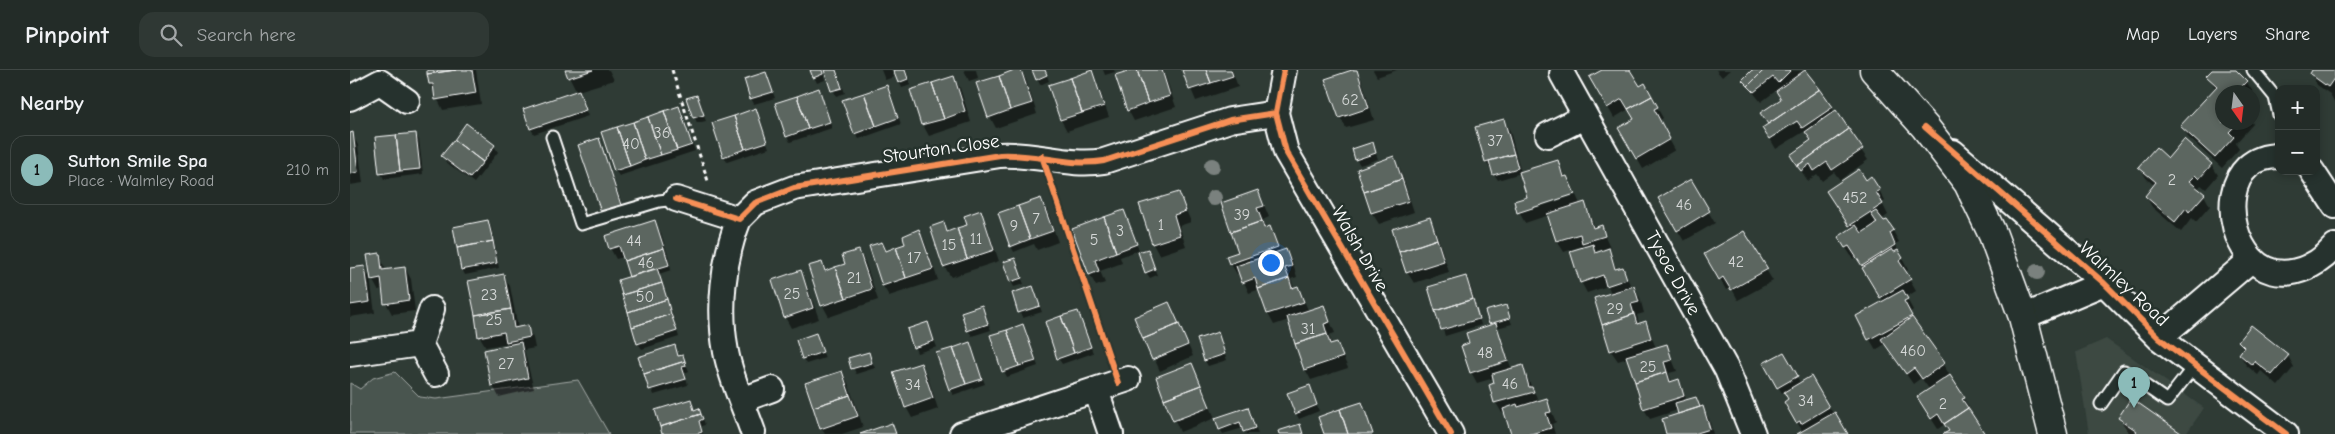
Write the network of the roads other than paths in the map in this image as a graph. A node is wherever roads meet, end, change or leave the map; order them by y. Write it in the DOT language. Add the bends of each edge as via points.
graph roads {
  1 [pos="1284,70"];
  2 [pos="1874,70"];
  3 [pos="2253,70"];
  4 [pos="1562,74"];
  5 [pos="379,76"];
  6 [pos="2275,97"];
  7 [pos="350,98"];
  8 [pos="407,101"];
  9 [pos="1276,113"];
  10 [pos="1584,117"];
  11 [pos="1926,127"];
  12 [pos="1548,135"];
  13 [pos="552,137"];
  14 [pos="2275,156"];
  15 [pos="2315,175"];
  16 [pos="676,199"];
  17 [pos="2335,206"];
  18 [pos="728,216"];
  19 [pos="2335,246"];
  20 [pos="2252,259"];
  21 [pos="2104,283"];
  22 [pos="432,310"];
  23 [pos="2023,317"];
  24 [pos="2159,338"];
  25 [pos="420,344"];
  26 [pos="350,354"];
  27 [pos="2195,365"];
  28 [pos="436,374"];
  29 [pos="1128,379"];
  30 [pos="772,389"];
  31 [pos="1096,390"];
  32 [pos="742,400"];
  33 [pos="2101,404"];
  34 [pos="753,432"];
  35 [pos="962,434"];
  36 [pos="1111,434"];
  37 [pos="1451,434"];
  38 [pos="1753,434"];
  39 [pos="2053,434"];
  40 [pos="2286,434"];
  1 -- 9 [label="street, Walsh Drive"];
  2 -- 11 [label="main road, Walmley Road"];
  3 -- 6 [label="lane"];
  4 -- 10 [label="street, Tysoe Drive"];
  5 -- 7 [label="street"];
  5 -- 8 [label="street"];
  9 -- 18 [label="street, Stourton Close" via="1230,120 1091,163 1021,154 1000,155 794,188"];
  9 -- 37 [label="street, Walsh Drive" via="1286,152"];
  10 -- 12 [label="street"];
  10 -- 38 [label="street, Tysoe Drive" via="1728,370"];
  11 -- 21 [label="street, Walmley Road"];
  11 -- 23 [label="main road, Walmley Road" via="1968,183 1993,235"];
  13 -- 16 [label="lane" via="581,224"];
  14 -- 20 [label="street" via="2265,156 2243,169 2232,195 2233,218"];
  15 -- 17 [label="street"];
  16 -- 18 [label="street"];
  18 -- 32 [label="street, Stourton Close" via="731,240 726,263 724,334 730,366"];
  19 -- 20 [label="street" via="2324,260 2307,269 2287,273 2269,270"];
  20 -- 24 [label="street"];
  21 -- 23 [label="street, Walmley Road"];
  21 -- 24 [label="street, Walmley Road"];
  22 -- 25 [label="street"];
  23 -- 39 [label="main road"];
  24 -- 27 [label="street, Walmley Road"];
  25 -- 26 [label="street"];
  25 -- 28 [label="street"];
  27 -- 33 [label="lane" via="2167,401 2124,371"];
  27 -- 40 [label="street, Walmley Road"];
  29 -- 31 [label="street"];
  30 -- 32 [label="street"];
  31 -- 35 [label="street"];
  31 -- 36 [label="street"];
  32 -- 34 [label="street, Stourton Close"];
}
